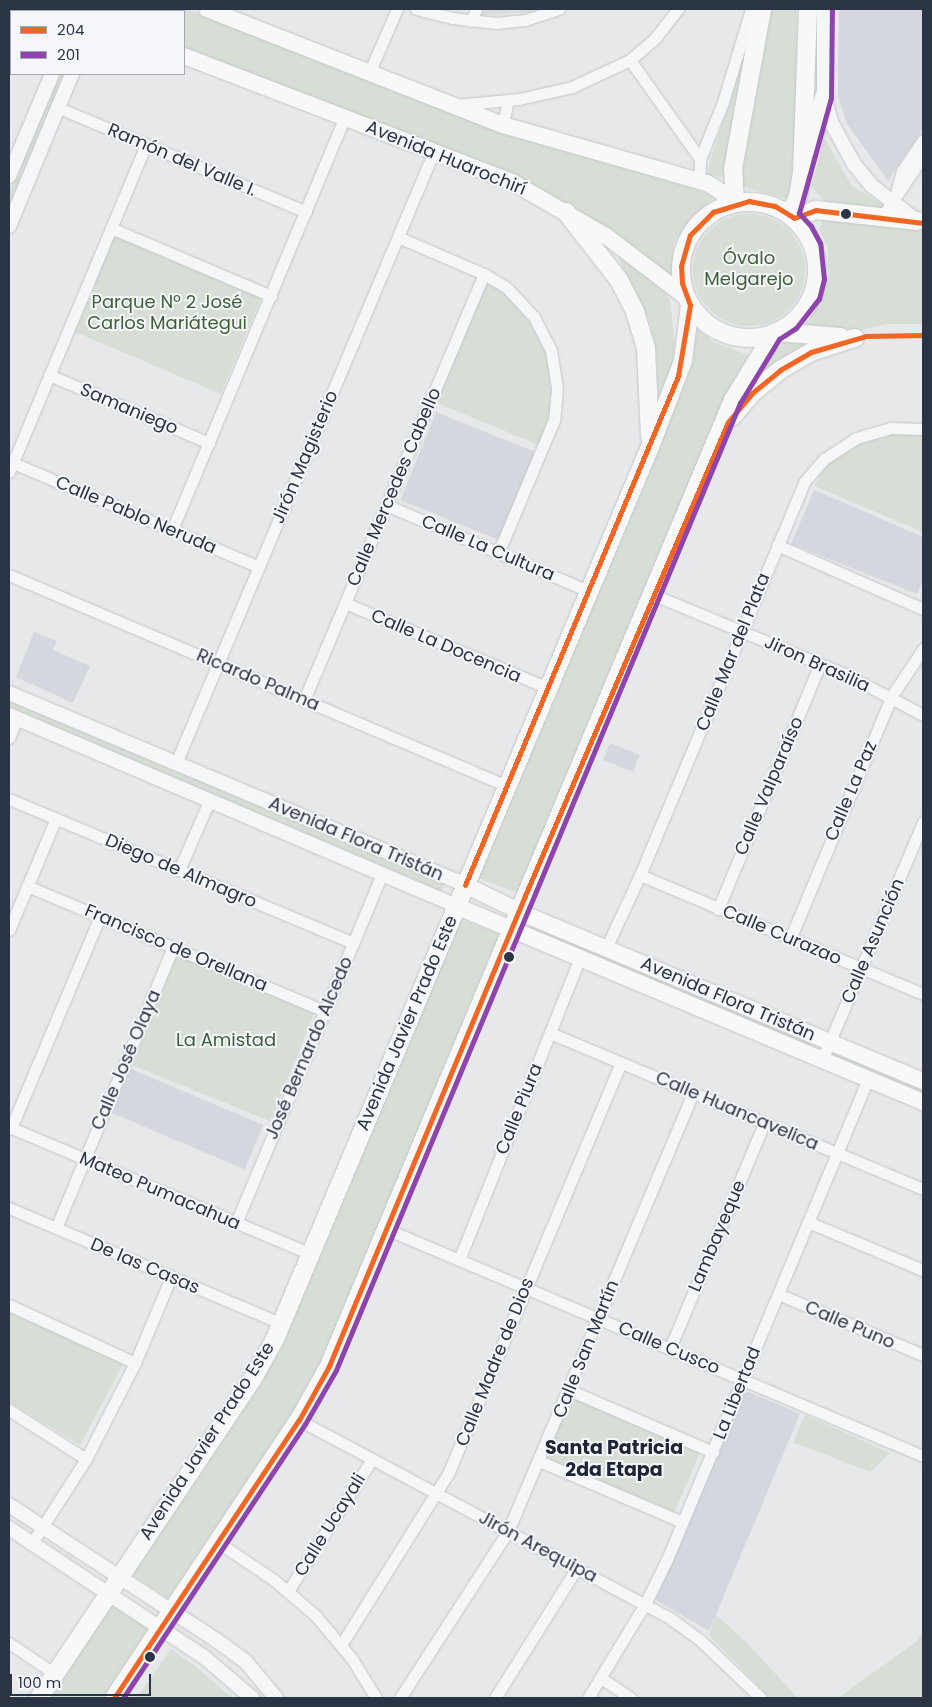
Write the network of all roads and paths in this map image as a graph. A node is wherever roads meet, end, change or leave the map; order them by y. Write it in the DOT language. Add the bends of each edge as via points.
graph roads {
  1 [pos="207,9"];
  2 [pos="397,9"];
  3 [pos="416,9"];
  4 [pos="476,9"];
  5 [pos="559,9"];
  6 [pos="678,9"];
  7 [pos="762,9"];
  8 [pos="808,9"];
  9 [pos="824,9"];
  10 [pos="752,13"];
  11 [pos="471,21"];
  12 [pos="185,56"];
  13 [pos="630,60"];
  14 [pos="370,71"];
  15 [pos="52,75"];
  16 [pos="72,75"];
  17 [pos="824,97"];
  18 [pos="508,100"];
  19 [pos="452,106"];
  20 [pos="59,108"];
  21 [pos="345,118"];
  22 [pos="503,125"];
  23 [pos="923,140"];
  24 [pos="146,145"];
  25 [pos="434,151"];
  26 [pos="923,156"];
  27 [pos="700,158"];
  28 [pos="802,174"];
  29 [pos="678,175"];
  30 [pos="9,176"];
  31 [pos="699,181"];
  32 [pos="894,197"];
  33 [pos="731,204"];
  34 [pos="306,212"];
  35 [pos="566,212"];
  36 [pos="792,216"];
  37 [pos="882,217"];
  38 [pos="917,221"];
  39 [pos="9,226"];
  40 [pos="111,228"];
  41 [pos="398,237"];
  42 [pos="484,274"];
  43 [pos="271,296"];
  44 [pos="688,302"];
  45 [pos="776,333"];
  46 [pos="50,375"];
  47 [pos="923,429"];
  48 [pos="209,444"];
  49 [pos="650,447"];
  50 [pos="715,448"];
  51 [pos="11,468"];
  52 [pos="386,505"];
  53 [pos="172,530"];
  54 [pos="776,545"];
  55 [pos="498,553"];
  56 [pos="259,566"];
  57 [pos="9,575"];
  58 [pos="589,591"];
  59 [pos="654,595"];
  60 [pos="345,603"];
  61 [pos="923,608"];
  62 [pos="742,630"];
  63 [pos="923,649"];
  64 [pos="218,663"];
  65 [pos="820,664"];
  66 [pos="548,688"];
  67 [pos="9,693"];
  68 [pos="891,697"];
  69 [pos="304,700"];
  70 [pos="923,715"];
  71 [pos="13,717"];
  72 [pos="9,738"];
  73 [pos="176,763"];
  74 [pos="507,786"];
  75 [pos="9,799"];
  76 [pos="210,799"];
  77 [pos="56,818"];
  78 [pos="923,822"];
  79 [pos="179,870"];
  80 [pos="382,874"];
  81 [pos="640,875"];
  82 [pos="465,885"];
  83 [pos="28,886"];
  84 [pos="456,906"];
  85 [pos="718,908"];
  86 [pos="519,910"];
  87 [pos="100,916"];
  88 [pos="9,930"];
  89 [pos="511,930"];
  90 [pos="790,938"];
  91 [pos="352,943"];
  92 [pos="173,947"];
  93 [pos="606,948"];
  94 [pos="580,958"];
  95 [pos="862,969"];
  96 [pos="923,994"];
  97 [pos="324,1011"];
  98 [pos="550,1033"];
  99 [pos="830,1042"];
  100 [pos="822,1060"];
  101 [pos="621,1063"];
  102 [pos="868,1079"];
  103 [pos="923,1081"];
  104 [pos="693,1093"];
  105 [pos="923,1102"];
  106 [pos="764,1123"];
  107 [pos="10,1128"];
  108 [pos="836,1152"];
  109 [pos="85,1159"];
  110 [pos="923,1189"];
  111 [pos="9,1208"];
  112 [pos="808,1222"];
  113 [pos="236,1223"];
  114 [pos="56,1228"];
  115 [pos="386,1229"];
  116 [pos="311,1254"];
  117 [pos="458,1260"];
  118 [pos="923,1270"];
  119 [pos="171,1277"];
  120 [pos="526,1288"];
  121 [pos="778,1294"];
  122 [pos="9,1305"];
  123 [pos="598,1319"];
  124 [pos="282,1324"];
  125 [pos="670,1348"];
  126 [pos="923,1355"];
  127 [pos="135,1363"];
  128 [pos="743,1379"];
  129 [pos="569,1390"];
  130 [pos="9,1410"];
  131 [pos="299,1420"];
  132 [pos="713,1452"];
  133 [pos="923,1456"];
  134 [pos="86,1459"];
  135 [pos="372,1459"];
  136 [pos="539,1462"];
  137 [pos="438,1494"];
  138 [pos="9,1505"];
  139 [pos="683,1522"];
  140 [pos="43,1526"];
  141 [pos="9,1528"];
  142 [pos="508,1531"];
  143 [pos="32,1543"];
  144 [pos="219,1543"];
  145 [pos="576,1568"];
  146 [pos="119,1575"];
  147 [pos="288,1591"];
  148 [pos="107,1592"];
  149 [pos="645,1604"];
  150 [pos="172,1610"];
  151 [pos="160,1627"];
  152 [pos="9,1643"];
  153 [pos="341,1646"];
  154 [pos="55,1674"];
  155 [pos="601,1678"];
  156 [pos="39,1698"];
  157 [pos="114,1698"];
  158 [pos="252,1698"];
  159 [pos="276,1698"];
  160 [pos="376,1698"];
  161 [pos="400,1698"];
  162 [pos="495,1698"];
  163 [pos="588,1698"];
  164 [pos="630,1698"];
  165 [pos="761,1698"];
  1 -- 14 [label="main road"];
  2 -- 14 [label="street"];
  3 -- 11 [label="street"];
  4 -- 11 [label="street"];
  5 -- 11 [label="street" via="525,20"];
  6 -- 13 [label="street" via="656,37"];
  7 -- 33 [label="main road" via="733,169"];
  8 -- 28 [label="main road"];
  9 -- 17 [label="street"];
  10 -- 27 [label="street"];
  12 -- 21 [label="main road, Avenida Huarochirí"];
  13 -- 18 [label="street" via="572,87"];
  13 -- 27 [label="street"];
  14 -- 19 [label="main road"];
  15 -- 30 [label="street"];
  16 -- 20 [label="street"];
  17 -- 28 [label="main road"];
  17 -- 32 [label="street" via="831,122 854,164 872,186"];
  18 -- 19 [label="street"];
  18 -- 22 [label="street"];
  19 -- 22 [label="main road"];
  20 -- 24 [label="street, Ramón del Valle I."];
  20 -- 39 [label="street"];
  21 -- 25 [label="main road, Avenida Huarochirí"];
  21 -- 34 [label="street"];
  22 -- 29 [label="main road"];
  23 -- 32 [label="street" via="902,171"];
  24 -- 34 [label="street, Ramón del Valle I."];
  24 -- 40 [label="street"];
  25 -- 35 [label="main road, Avenida Huarochirí" via="512,182"];
  25 -- 41 [label="street, Jirón Magisterio"];
  26 -- 32 [label="street"];
  27 -- 29 [label="street"];
  27 -- 31 [label="street"];
  28 -- 36 [label="main road"];
  29 -- 31 [label="main road"];
  31 -- 33 [label="main road" via="716,188"];
  32 -- 37 [label="street"];
  32 -- 38 [label="street"];
  33 -- 36 [label="main road" via="762,202"];
  33 -- 44 [label="main road" via="700,222 690,235 680,266"];
  34 -- 43 [label="street"];
  35 -- 44 [label="main road, Avenida Huarochirí" via="619,245"];
  35 -- 49 [label="main road" via="619,280 635,312 646,348"];
  36 -- 37 [label="main road" via="816,210"];
  36 -- 45 [label="main road" via="813,245 817,279 804,311"];
  37 -- 38 [label="main road"];
  40 -- 43 [label="street"];
  40 -- 46 [label="street"];
  41 -- 42 [label="street"];
  41 -- 56 [label="street, Jirón Magisterio"];
  42 -- 52 [label="street, Calle Mercedes Cabello"];
  42 -- 55 [label="street" via="507,288 534,317 551,350 557,378 556,409 551,430"];
  43 -- 48 [label="street"];
  44 -- 45 [label="main road" via="713,328 728,335 751,338"];
  44 -- 49 [label="main road, Avenida Javier Prado Este" via="683,361"];
  45 -- 50 [label="main road" via="739,387"];
  45 -- 50 [label="main road" via="855,338 811,352 780,370 746,400 728,422"];
  46 -- 48 [label="street, Samaniego"];
  46 -- 51 [label="street"];
  47 -- 54 [label="street, Calle Mar del Plata" via="871,432 830,454 804,482"];
  48 -- 53 [label="street"];
  49 -- 58 [label="main road, Avenida Javier Prado Este"];
  50 -- 59 [label="main road"];
  51 -- 53 [label="street, Calle Pablo Neruda"];
  52 -- 55 [label="street, Calle La Cultura"];
  52 -- 60 [label="street, Calle Mercedes Cabello"];
  53 -- 56 [label="street, Calle Pablo Neruda"];
  54 -- 61 [label="street"];
  54 -- 62 [label="street, Calle Mar del Plata"];
  55 -- 58 [label="street, Calle La Cultura"];
  56 -- 64 [label="street, Jirón Magisterio"];
  57 -- 64 [label="street, Ricardo Palma"];
  58 -- 66 [label="main road, Avenida Javier Prado Este"];
  59 -- 62 [label="street, Jiron Brasilia"];
  59 -- 86 [label="main road"];
  60 -- 66 [label="street, Calle La Docencia"];
  60 -- 69 [label="street, Calle Mercedes Cabello"];
  62 -- 65 [label="street, Jiron Brasilia"];
  62 -- 81 [label="street, Calle Mar del Plata"];
  63 -- 68 [label="street, Calle La Paz"];
  64 -- 69 [label="street, Ricardo Palma"];
  64 -- 73 [label="street, Jirón Magisterio"];
  65 -- 68 [label="street, Jiron Brasilia"];
  65 -- 85 [label="street, Calle Valparaíso"];
  66 -- 74 [label="main road, Avenida Javier Prado Este"];
  67 -- 73 [label="street, Avenida Flora Tristán"];
  68 -- 70 [label="street, Jiron Brasilia"];
  68 -- 90 [label="street, Calle La Paz"];
  69 -- 74 [label="street, Ricardo Palma"];
  71 -- 72 [label="street"];
  71 -- 76 [label="street, Avenida Flora Tristán"];
  73 -- 82 [label="street, Avenida Flora Tristán"];
  74 -- 82 [label="main road, Avenida Javier Prado Este"];
  75 -- 77 [label="street, Diego de Almagro"];
  76 -- 79 [label="street"];
  76 -- 80 [label="street, Avenida Flora Tristán"];
  77 -- 79 [label="street, Diego de Almagro"];
  77 -- 83 [label="street"];
  78 -- 95 [label="street, Calle Asunción"];
  79 -- 91 [label="street, Diego de Almagro"];
  80 -- 84 [label="street, Avenida Flora Tristán"];
  80 -- 91 [label="street, José Bernardo Alcedo"];
  81 -- 85 [label="street, Calle Curazao"];
  81 -- 93 [label="street, Calle Mar del Plata"];
  82 -- 84 [label="main road, Avenida Javier Prado Este"];
  82 -- 86 [label="main road, Avenida Flora Tristán"];
  83 -- 87 [label="street, Francisco de Orellana"];
  83 -- 88 [label="street"];
  84 -- 89 [label="main road, Avenida Flora Tristán"];
  84 -- 116 [label="main road, Avenida Javier Prado Este"];
  85 -- 90 [label="street, Calle Curazao"];
  86 -- 89 [label="main road"];
  86 -- 93 [label="main road, Avenida Flora Tristán"];
  87 -- 92 [label="street, Francisco de Orellana"];
  87 -- 107 [label="street"];
  89 -- 94 [label="main road, Avenida Flora Tristán"];
  89 -- 115 [label="main road"];
  90 -- 95 [label="street, Calle Curazao"];
  91 -- 97 [label="street, José Bernardo Alcedo"];
  92 -- 97 [label="street, Francisco de Orellana"];
  92 -- 109 [label="street, Calle José Olaya"];
  93 -- 99 [label="main road, Avenida Flora Tristán"];
  94 -- 98 [label="street, Calle Piura"];
  94 -- 100 [label="main road, Avenida Flora Tristán"];
  95 -- 96 [label="street, Calle Curazao"];
  95 -- 99 [label="street, Calle Asunción"];
  97 -- 113 [label="street, José Bernardo Alcedo"];
  98 -- 101 [label="street, Calle Huancavelica"];
  98 -- 117 [label="street, Calle Piura"];
  99 -- 100 [label="street, Calle Asunción"];
  99 -- 103 [label="main road, Avenida Flora Tristán"];
  100 -- 102 [label="main road, Avenida Flora Tristán"];
  101 -- 104 [label="street, Calle Huancavelica"];
  101 -- 120 [label="street, Calle Madre de Dios"];
  102 -- 105 [label="main road, Avenida Flora Tristán"];
  102 -- 108 [label="street, La Libertad"];
  104 -- 106 [label="street, Calle Huancavelica"];
  104 -- 123 [label="street, Calle San Martín"];
  106 -- 108 [label="street, Calle Huancavelica"];
  106 -- 125 [label="street, Lambayeque"];
  107 -- 109 [label="street, Mateo Pumacahua"];
  108 -- 110 [label="street, Calle Huancavelica"];
  108 -- 112 [label="street, La Libertad"];
  109 -- 113 [label="street, Mateo Pumacahua"];
  109 -- 114 [label="street, Calle José Olaya"];
  111 -- 114 [label="street, De las Casas"];
  112 -- 118 [label="street"];
  112 -- 121 [label="street, La Libertad"];
  113 -- 116 [label="street, Mateo Pumacahua"];
  114 -- 119 [label="street, De las Casas"];
  115 -- 117 [label="street, Calle Cusco"];
  115 -- 131 [label="main road" via="338,1348"];
  116 -- 124 [label="main road, Avenida Javier Prado Este"];
  117 -- 120 [label="street, Calle Cusco"];
  119 -- 124 [label="street, De las Casas"];
  119 -- 127 [label="street"];
  120 -- 123 [label="street, Calle Cusco"];
  120 -- 137 [label="street, Calle Madre de Dios"];
  121 -- 126 [label="street, Calle Puno"];
  121 -- 128 [label="street, La Libertad"];
  122 -- 127 [label="street"];
  123 -- 125 [label="street, Calle Cusco"];
  123 -- 129 [label="street, Calle San Martín"];
  124 -- 146 [label="main road, Avenida Javier Prado Este" via="252,1380"];
  125 -- 128 [label="street, Calle Cusco"];
  127 -- 134 [label="street"];
  128 -- 132 [label="street, La Libertad"];
  128 -- 133 [label="street, Calle Cusco"];
  129 -- 132 [label="street"];
  129 -- 136 [label="street, Calle San Martín"];
  130 -- 134 [label="street"];
  131 -- 135 [label="street, Jirón Arequipa"];
  131 -- 144 [label="main road"];
  132 -- 139 [label="street, La Libertad"];
  134 -- 140 [label="street"];
  135 -- 137 [label="street, Jirón Arequipa"];
  135 -- 147 [label="street, Calle Ucayali"];
  136 -- 139 [label="street"];
  136 -- 142 [label="street, Calle San Martín"];
  137 -- 142 [label="street, Jirón Arequipa"];
  137 -- 153 [label="street, Calle Madre de Dios"];
  138 -- 140 [label="street"];
  139 -- 149 [label="street, La Libertad"];
  140 -- 143 [label="street"];
  140 -- 146 [label="street"];
  141 -- 143 [label="street"];
  142 -- 145 [label="street, Jirón Arequipa"];
  142 -- 161 [label="street, Calle San Martín"];
  143 -- 148 [label="street"];
  144 -- 147 [label="street"];
  144 -- 150 [label="main road"];
  145 -- 149 [label="street, Jirón Arequipa"];
  145 -- 162 [label="street"];
  146 -- 148 [label="main road, Avenida Javier Prado Este"];
  146 -- 150 [label="street"];
  147 -- 153 [label="street"];
  148 -- 151 [label="street"];
  148 -- 154 [label="main road, Avenida Javier Prado Este"];
  149 -- 155 [label="street, La Libertad"];
  149 -- 165 [label="street, Jirón Arequipa" via="700,1640"];
  150 -- 151 [label="main road"];
  150 -- 159 [label="street" via="246,1662"];
  151 -- 157 [label="main road"];
  151 -- 158 [label="street" via="231,1676"];
  152 -- 154 [label="street"];
  153 -- 160 [label="street"];
  154 -- 156 [label="main road, Avenida Javier Prado Este"];
  155 -- 163 [label="street, La Libertad"];
  155 -- 164 [label="street"];
}
